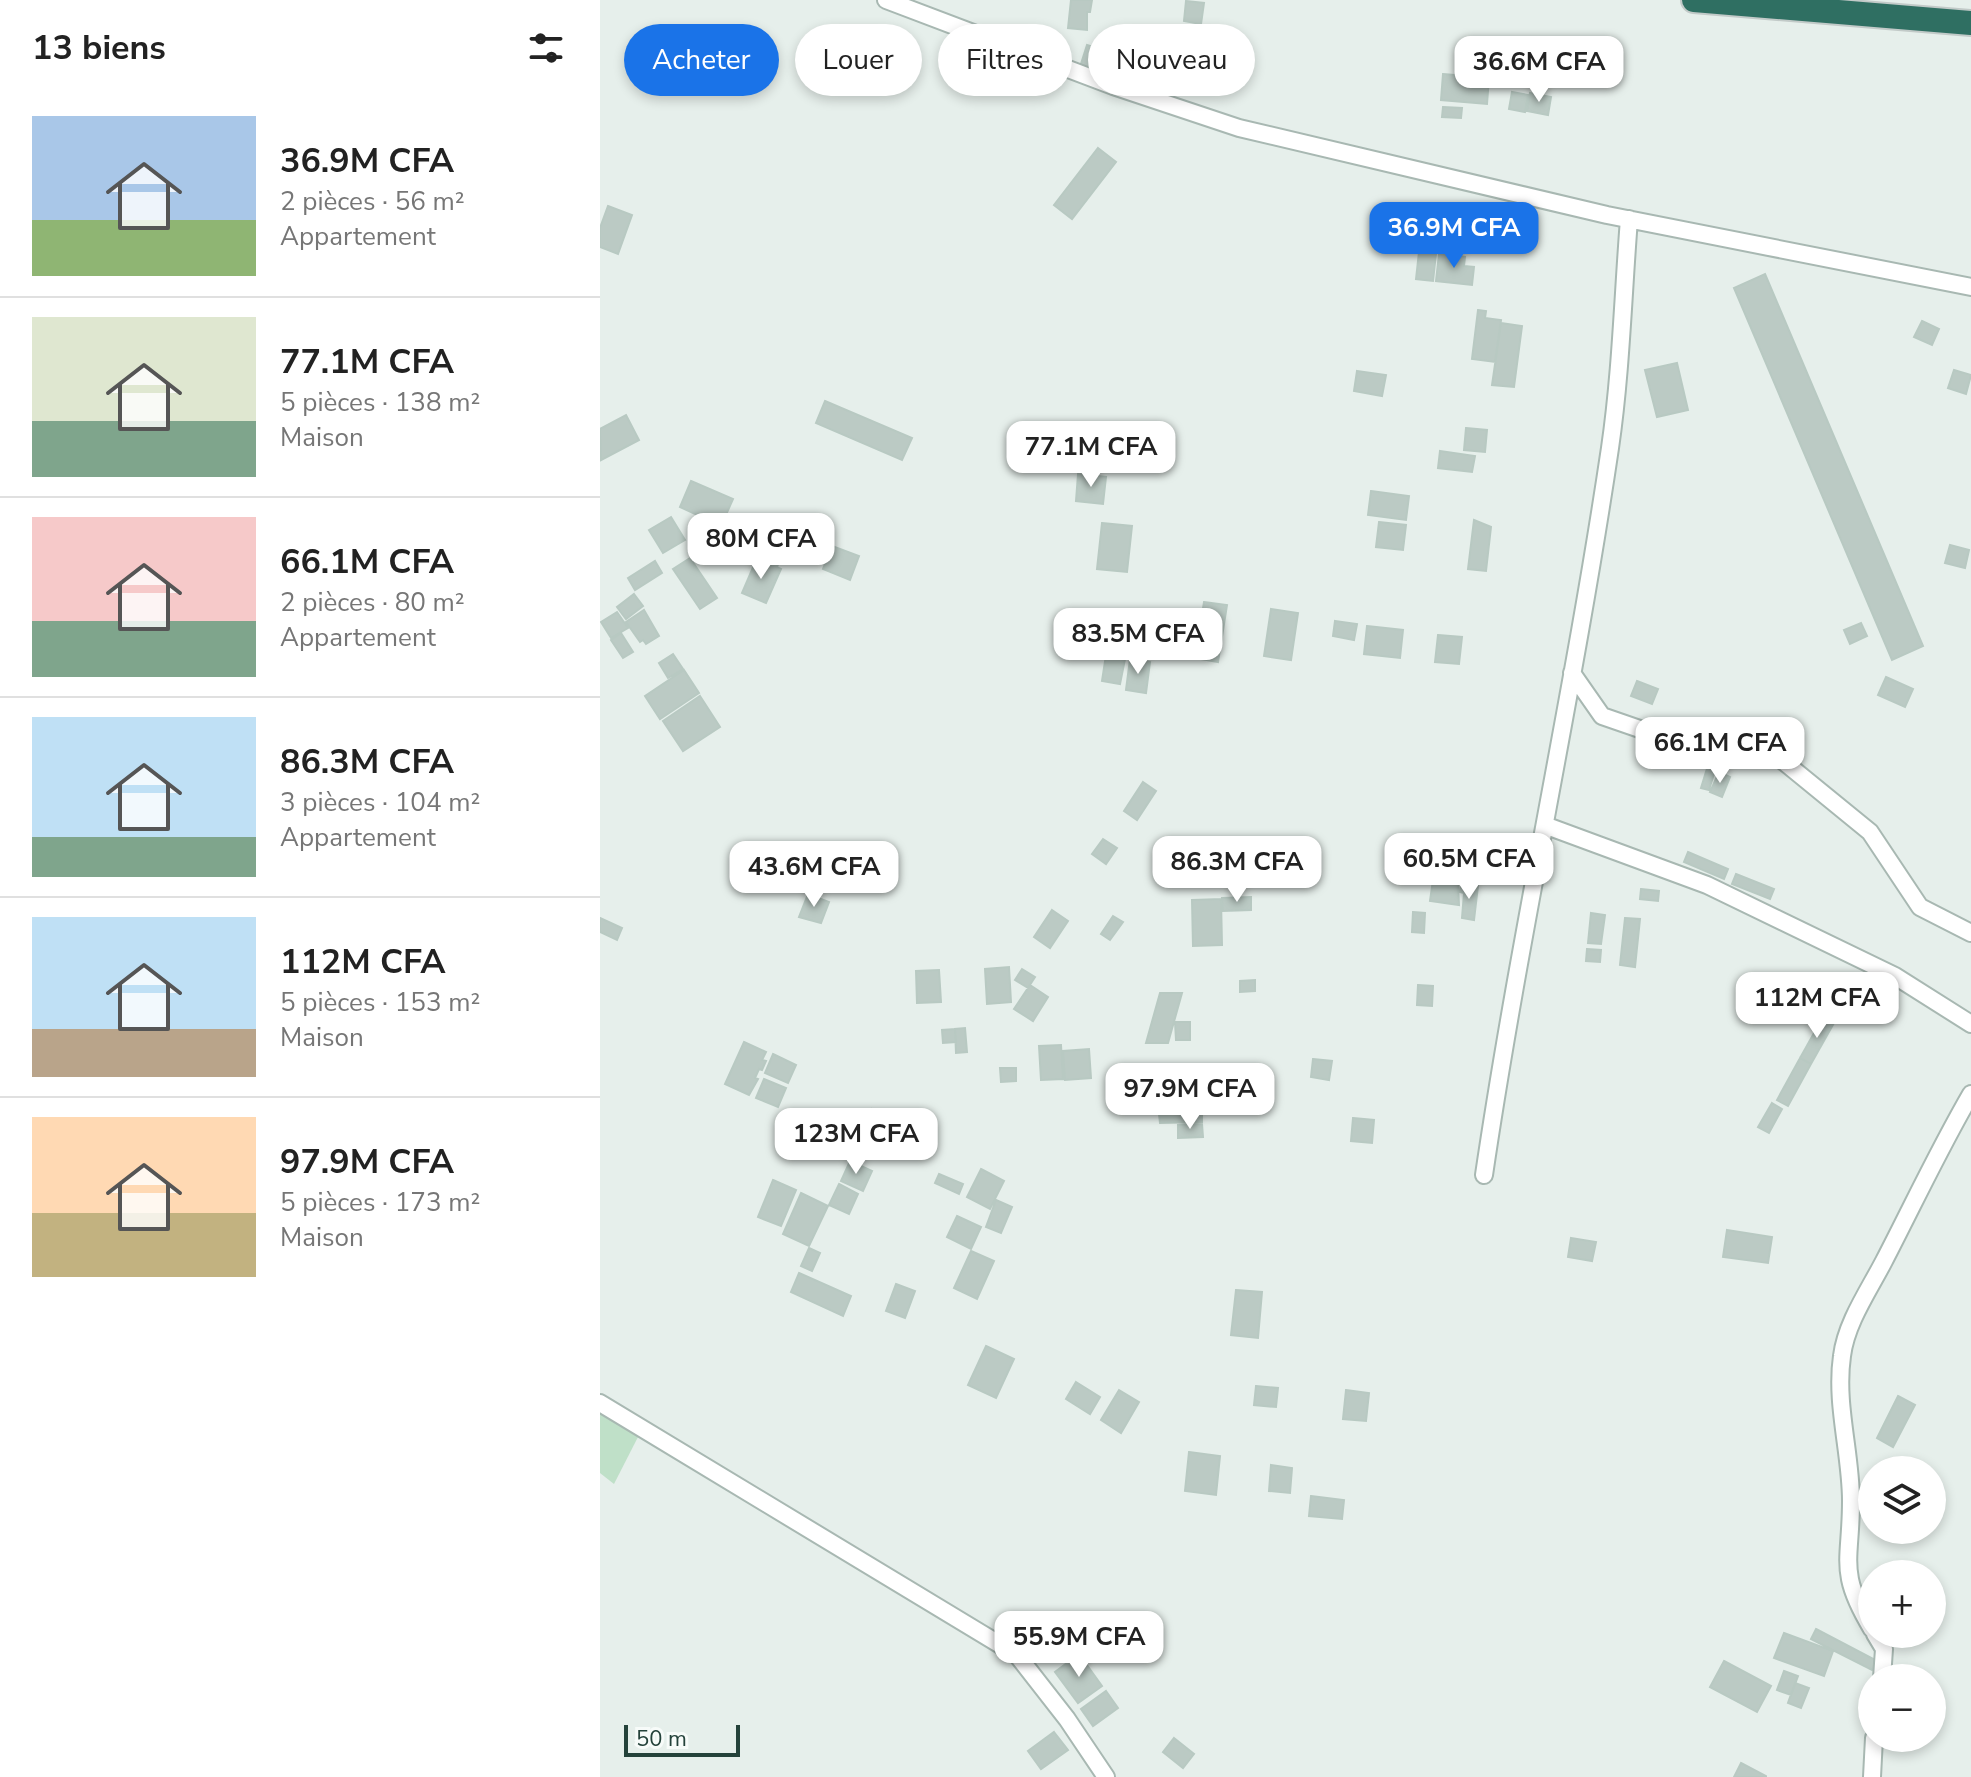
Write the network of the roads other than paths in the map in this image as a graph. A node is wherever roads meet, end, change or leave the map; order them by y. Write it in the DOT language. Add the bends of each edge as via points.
graph roads {
  1 [pos="886,0"];
  2 [pos="1694,0"];
  3 [pos="1971,23"];
  4 [pos="1629,219"];
  5 [pos="1971,287"];
  6 [pos="1572,673"];
  7 [pos="1547,826"];
  8 [pos="1971,933"];
  9 [pos="1971,1024"];
  10 [pos="1971,1094"];
  11 [pos="1484,1175"];
  12 [pos="600,1403"];
  13 [pos="1858,1600"];
  14 [pos="1873,1752"];
  15 [pos="1106,1777"];
  16 [pos="1872,1777"];
  1 -- 4 [label="street" via="1239,128"];
  2 -- 3 [label="highway"];
  4 -- 5 [label="street"];
  4 -- 6 [label="street" via="1610,444"];
  6 -- 7 [label="street"];
  6 -- 8 [label="street" via="1602,716 1657,735 1743,741 1767,748 1870,832 1920,907"];
  7 -- 9 [label="street" via="1707,885 1895,976"];
  7 -- 11 [label="street"];
  10 -- 13 [label="street" via="1928,1168 1842,1355 1851,1503 1847,1576"];
  12 -- 15 [label="street" via="1017,1655"];
  14 -- 16 [label="street"];
}
